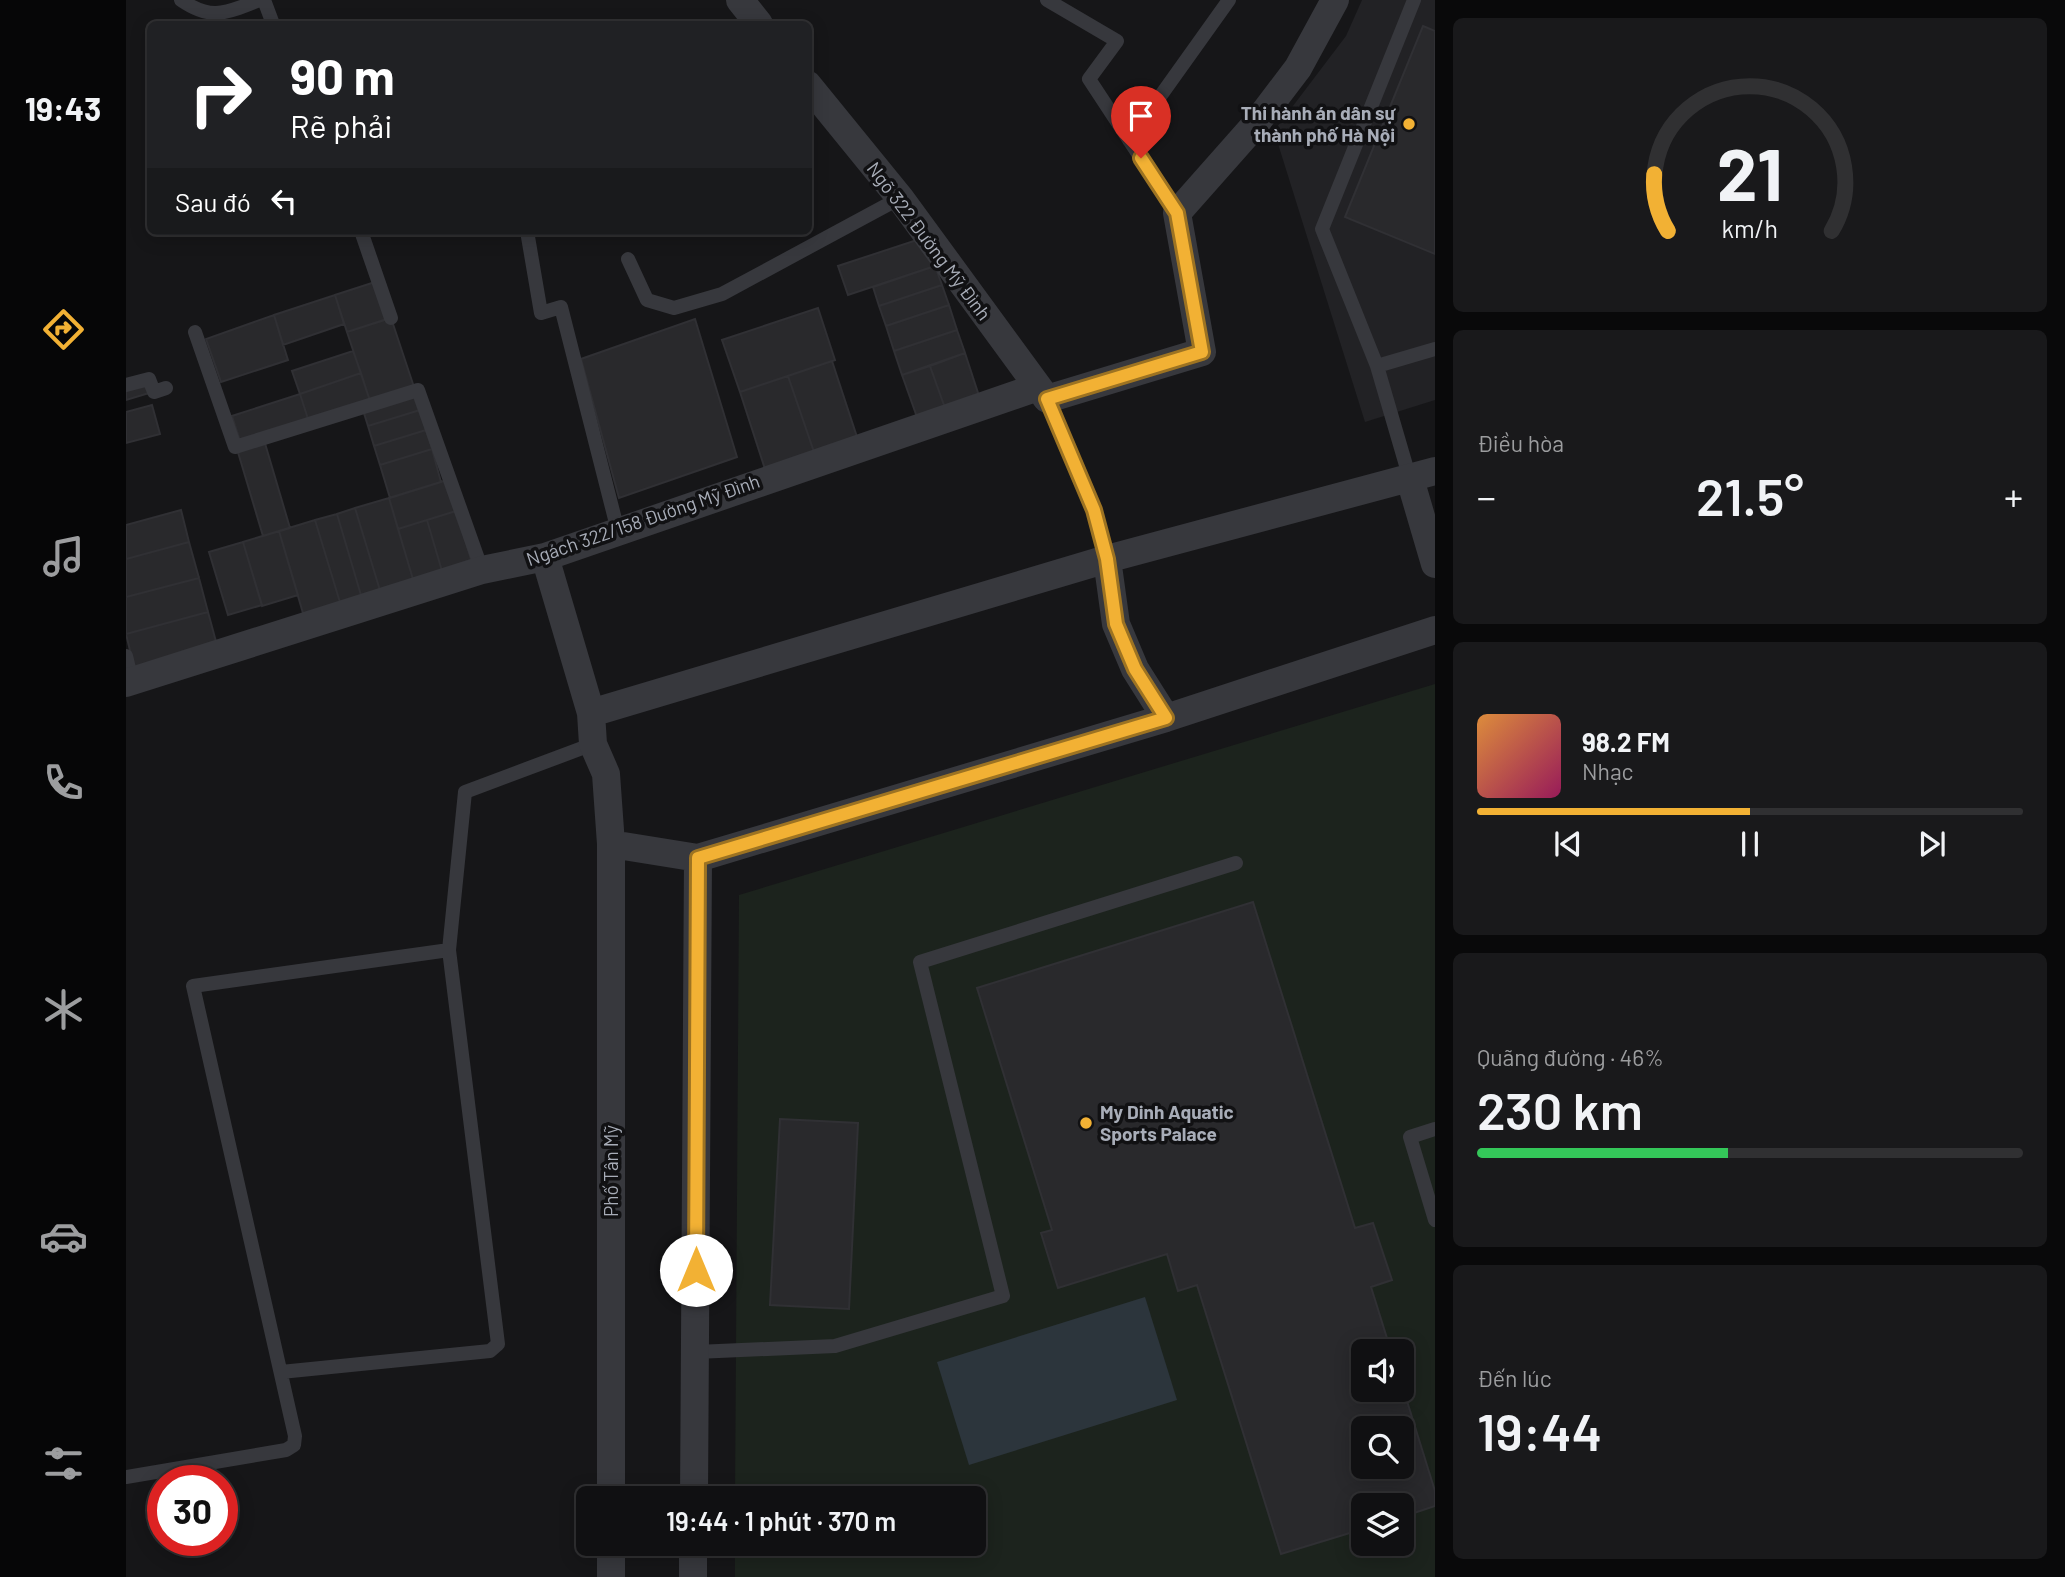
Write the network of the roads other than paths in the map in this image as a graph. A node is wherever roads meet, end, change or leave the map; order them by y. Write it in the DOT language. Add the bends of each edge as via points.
graph roads {
  1 [pos="181,0"];
  2 [pos="262,0"];
  3 [pos="740,0"];
  4 [pos="1047,0"];
  5 [pos="1229,0"];
  6 [pos="1335,0"];
  7 [pos="1414,0"];
  8 [pos="272,21"];
  9 [pos="758,21"];
  10 [pos="812,90"];
  11 [pos="1129,140"];
  12 [pos="900,198"];
  13 [pos="1177,213"];
  14 [pos="362,235"];
  15 [pos="528,235"];
  16 [pos="628,259"];
  17 [pos="391,318"];
  18 [pos="195,331"];
  19 [pos="1435,349"];
  20 [pos="1377,366"];
  21 [pos="126,385"];
  22 [pos="166,388"];
  23 [pos="1042,393"];
  24 [pos="1422,475"];
  25 [pos="618,531"];
  26 [pos="545,557"];
  27 [pos="1107,559"];
  28 [pos="1435,564"];
  29 [pos="482,569"];
  30 [pos="1435,629"];
  31 [pos="128,673"];
  32 [pos="591,713"];
  33 [pos="1166,718"];
  34 [pos="593,744"];
  35 [pos="611,844"];
  36 [pos="698,858"];
  37 [pos="1236,863"];
  38 [pos="449,950"];
  39 [pos="1435,1129"];
  40 [pos="1435,1220"];
  41 [pos="696,1352"];
  42 [pos="281,1372"];
  43 [pos="126,1477"];
  44 [pos="611,1486"];
  45 [pos="694,1486"];
  46 [pos="611,1556"];
  47 [pos="693,1556"];
  48 [pos="611,1577"];
  49 [pos="693,1577"];
  1 -- 2 [label="lane" via="196,10 220,15"];
  2 -- 8 [label="lane"];
  3 -- 9 [label="street"];
  4 -- 11 [label="lane" via="1117,41 1089,79"];
  5 -- 11 [label="lane"];
  6 -- 13 [label="street" via="1298,68"];
  7 -- 20 [label="lane" via="1322,229"];
  10 -- 12 [label="street, Ngõ 322 Đường Mỹ Đình"];
  11 -- 13 [label="lane"];
  12 -- 16 [label="lane" via="722,294 674,308 647,300"];
  12 -- 23 [label="street, Ngõ 322 Đường Mỹ Đình"];
  13 -- 23 [label="street, Ngách 322/158 Đường Mỹ Đình" via="1202,352"];
  14 -- 17 [label="lane"];
  15 -- 25 [label="lane" via="541,313 561,307"];
  18 -- 29 [label="lane" via="235,447 418,390"];
  19 -- 20 [label="lane"];
  20 -- 24 [label="lane"];
  21 -- 22 [label="lane" via="149,379 154,392"];
  23 -- 25 [label="street, Ngách 322/158 Đường Mỹ Đình"];
  23 -- 27 [label="lane" via="1094,510"];
  24 -- 27 [label="street"];
  24 -- 28 [label="street"];
  25 -- 26 [label="street, Ngách 322/158 Đường Mỹ Đình"];
  26 -- 29 [label="street, Ngách 322/158 Đường Mỹ Đình"];
  26 -- 32 [label="street, Phố Tân Mỹ"];
  27 -- 32 [label="street"];
  27 -- 33 [label="street" via="1116,624 1135,669"];
  29 -- 31 [label="street, Ngách 322/158 Đường Mỹ Đình"];
  30 -- 33 [label="street"];
  32 -- 34 [label="street, Phố Tân Mỹ"];
  33 -- 36 [label="street"];
  34 -- 35 [label="street, Phố Tân Mỹ" via="606,774"];
  34 -- 38 [label="lane" via="465,792"];
  35 -- 36 [label="street"];
  35 -- 44 [label="street, Phố Tân Mỹ"];
  36 -- 41 [label="street"];
  37 -- 41 [label="lane" via="920,962 1003,1296 835,1346"];
  38 -- 42 [label="lane" via="498,1344 489,1351"];
  38 -- 42 [label="lane" via="193,986"];
  39 -- 40 [label="lane" via="1410,1137"];
  41 -- 45 [label="street"];
  42 -- 43 [label="lane" via="294,1445"];
  46 -- 48 [label="street"];
  47 -- 49 [label="street"];
}
